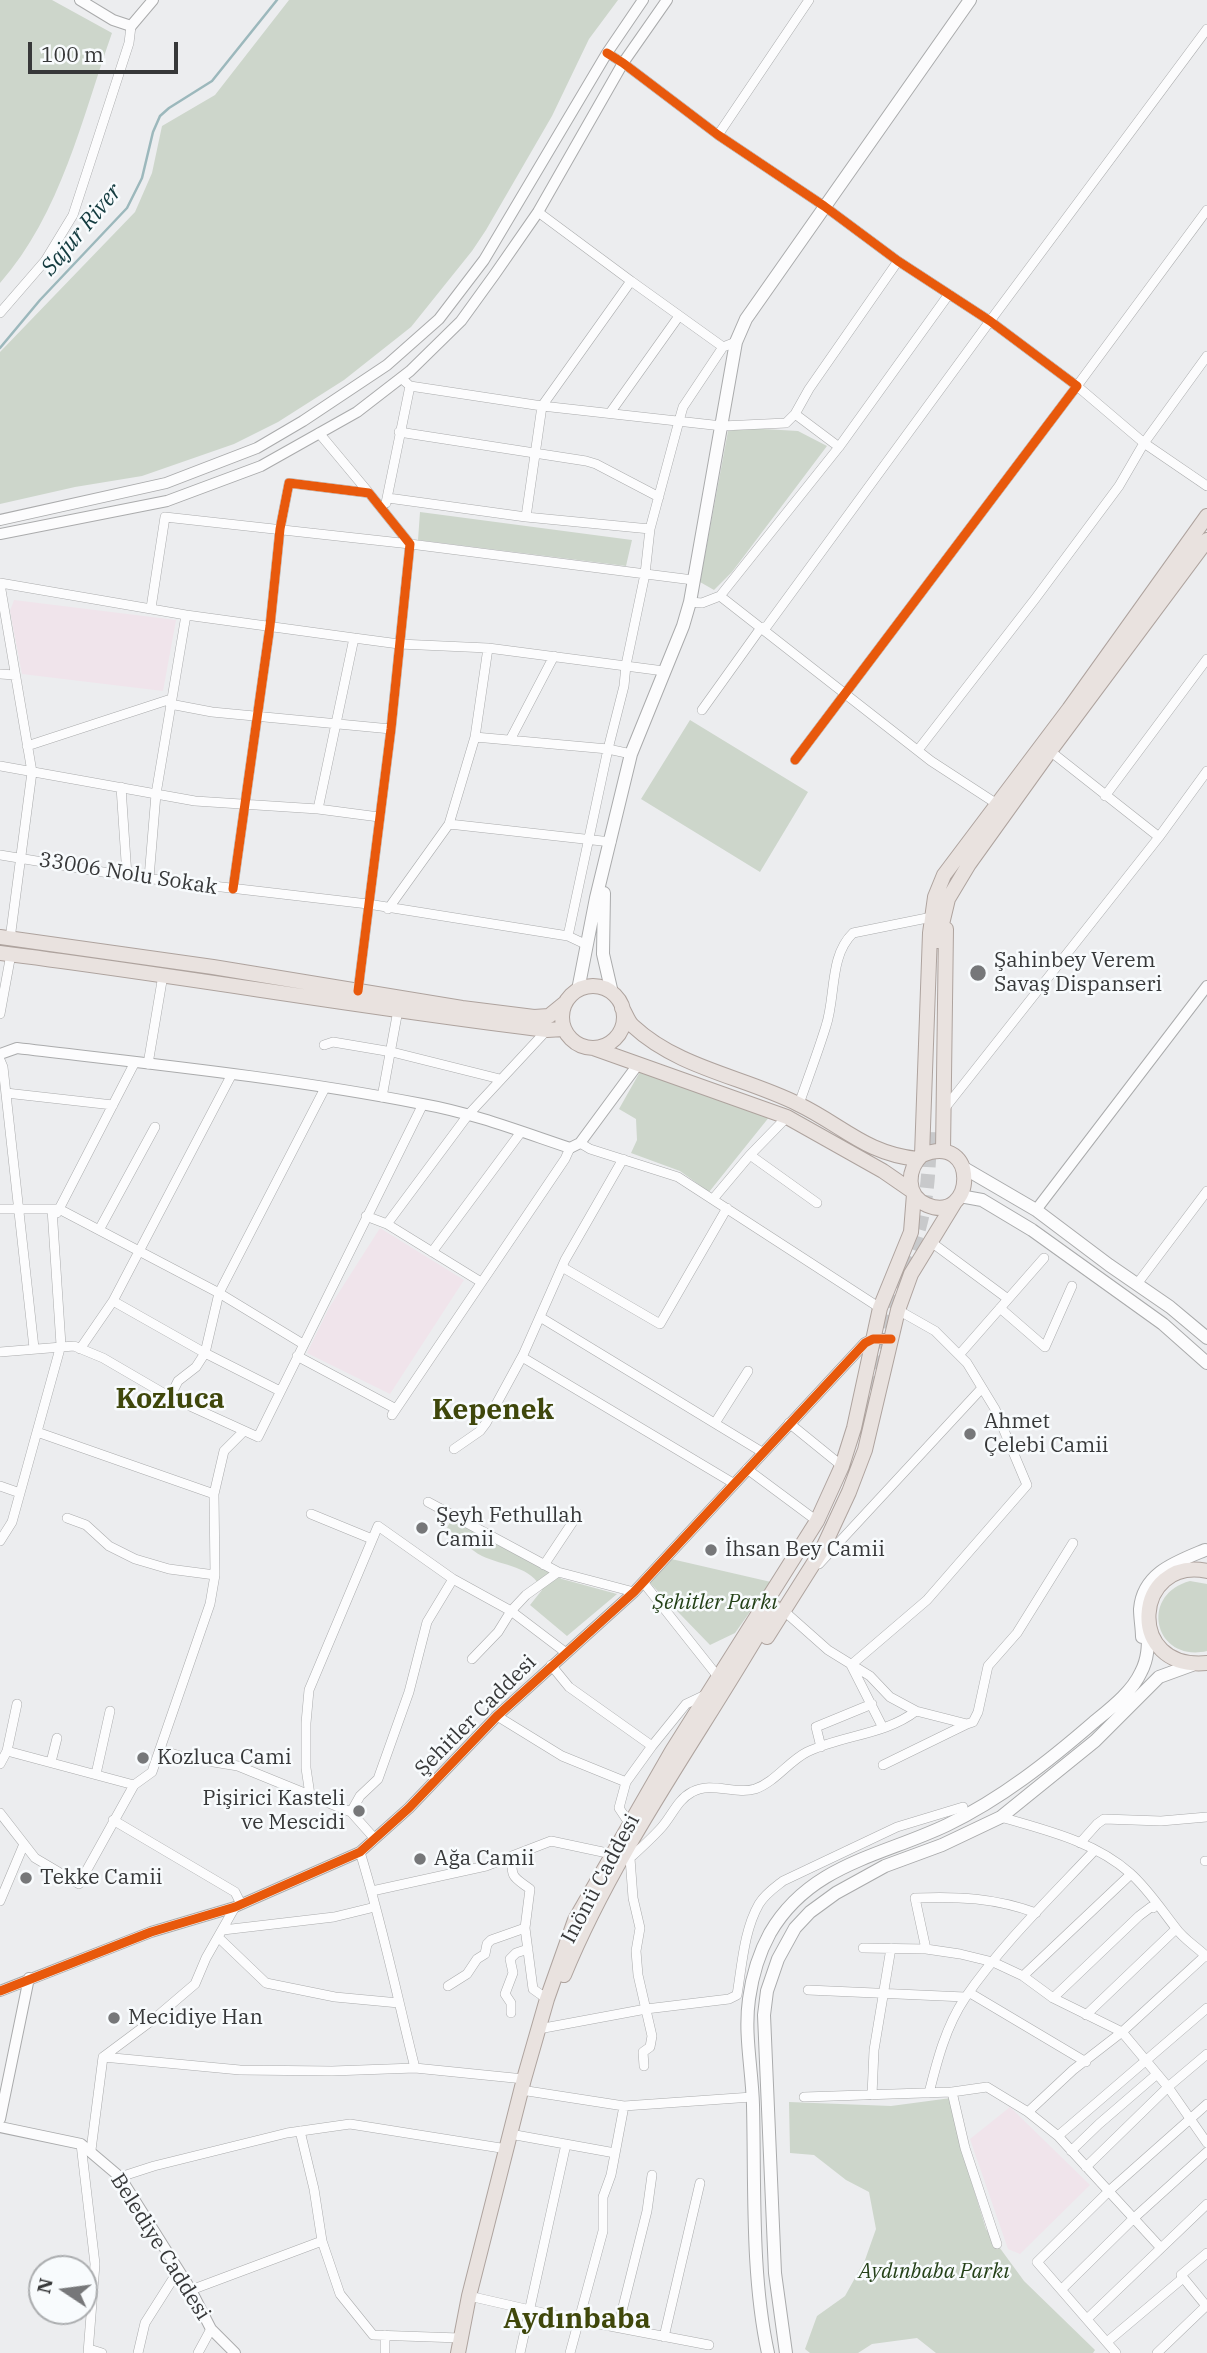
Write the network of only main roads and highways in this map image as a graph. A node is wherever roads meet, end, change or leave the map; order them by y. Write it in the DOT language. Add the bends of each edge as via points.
graph roads {
  1 [pos="970,0"];
  2 [pos="1207,516"];
  3 [pos="1207,540"];
  4 [pos="606,864"];
  5 [pos="956,885"];
  6 [pos="935,897"];
  7 [pos="5,946"];
  8 [pos="936,949"];
  9 [pos="578,990"];
  10 [pos="612,993"];
  11 [pos="565,1003"];
  12 [pos="622,1008"];
  13 [pos="565,1029"];
  14 [pos="593,1048"];
  15 [pos="930,1131"];
  16 [pos="943,1151"];
  17 [pos="920,1157"];
  18 [pos="964,1168"];
  19 [pos="913,1193"];
  20 [pos="957,1199"];
  21 [pos="1207,1338"];
  22 [pos="1207,1363"];
  23 [pos="839,1486"];
  24 [pos="1206,1548"];
  25 [pos="1207,1571"];
  26 [pos="1175,1573"];
  27 [pos="1148,1625"];
  28 [pos="758,1634"];
  29 [pos="1207,1664"];
  30 [pos="1192,1665"];
  31 [pos="1134,1685"];
  32 [pos="692,1719"];
  33 [pos="683,1755"];
  34 [pos="622,1855"];
  35 [pos="522,2085"];
  36 [pos="459,2346"];
  37 [pos="768,2353"];
  38 [pos="786,2353"];
  1 -- 4 [label="main road" via="729,345 722,426 690,602 631,754"];
  2 -- 6 [label="main road" via="944,875"];
  3 -- 5 [label="main road" via="1049,751"];
  4 -- 9 [label="main road"];
  4 -- 10 [label="main road" via="603,954"];
  5 -- 8 [label="main road"];
  5 -- 16 [label="main road" via="945,950"];
  6 -- 8 [label="main road"];
  6 -- 17 [label="main road"];
  7 -- 11 [label="main road" via="213,967 534,1017 549,1016"];
  7 -- 13 [label="main road" via="398,1010"];
  8 -- 15 [label="main road"];
  9 -- 10 [label="main road" via="595,986"];
  9 -- 11 [label="main road"];
  10 -- 12 [label="main road"];
  11 -- 13 [label="main road"];
  12 -- 14 [label="main road" via="618,1035 603,1047"];
  12 -- 17 [label="main road" via="631,1025 682,1058 799,1104 877,1151 894,1157"];
  13 -- 14 [label="main road" via="581,1046"];
  14 -- 19 [label="main road" via="787,1117"];
  16 -- 17 [label="main road"];
  16 -- 18 [label="main road"];
  17 -- 19 [label="main road" via="911,1169"];
  18 -- 20 [label="main road" via="965,1186"];
  18 -- 21 [label="main road" via="1036,1210"];
  19 -- 20 [label="main road" via="937,1207"];
  19 -- 32 [label="main road" via="911,1233 880,1308 842,1466 817,1521"];
  20 -- 22 [label="main road" via="982,1200 1032,1230 1163,1324"];
  20 -- 33 [label="main road" via="911,1275 864,1450 834,1527 784,1611"];
  23 -- 28 [label="main road"];
  24 -- 26 [label="main road"];
  24 -- 31 [label="main road" via="1160,1571 1145,1590 1140,1608 1142,1651"];
  25 -- 26 [label="main road"];
  26 -- 27 [label="main road" via="1153,1594"];
  27 -- 30 [label="main road" via="1163,1653"];
  27 -- 31 [label="main road" via="1148,1654"];
  28 -- 32 [label="main road"];
  28 -- 33 [label="main road"];
  29 -- 30 [label="main road"];
  30 -- 38 [label="main road" via="1159,1676 1095,1741 1001,1817 885,1866 836,1894 795,1928 774,1968 764,2015 775,2273"];
  31 -- 37 [label="main road" via="1056,1755 992,1801 946,1826 864,1856 814,1884 781,1917 763,1949 749,1998 747,2032 758,2276"];
  32 -- 34 [label="main road, Inönü Caddesi" via="629,1823"];
  33 -- 34 [label="main road, Inönü Caddesi"];
  34 -- 35 [label="main road, Inönü Caddesi" via="570,1961 528,2082"];
  34 -- 35 [label="main road, Inönü Caddesi" via="575,1920"];
  35 -- 36 [label="main road, Inönü Caddesi"];
}
